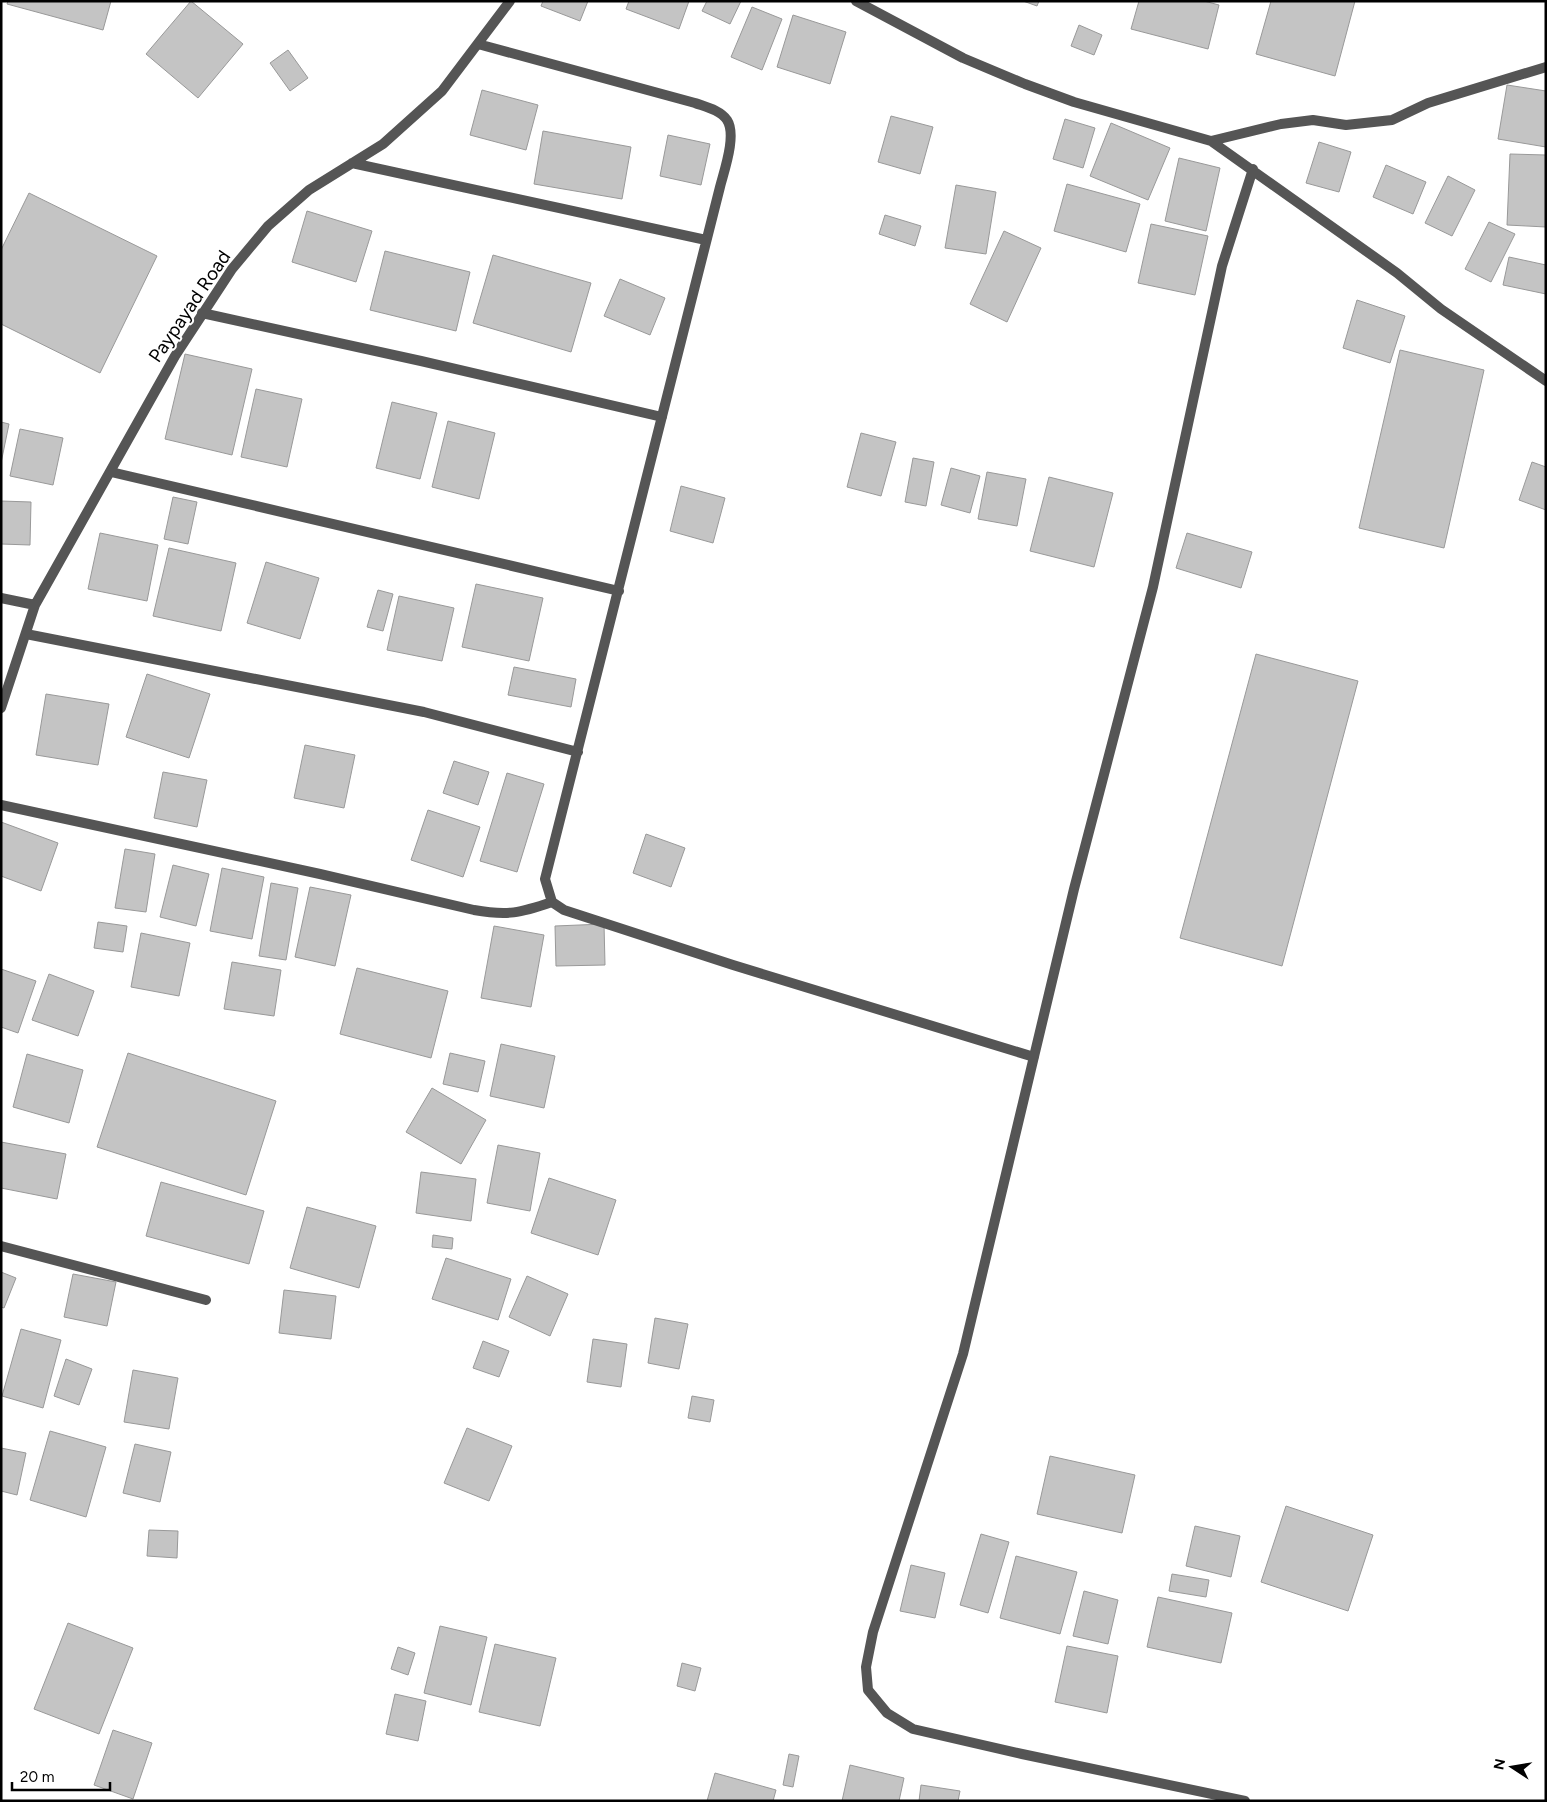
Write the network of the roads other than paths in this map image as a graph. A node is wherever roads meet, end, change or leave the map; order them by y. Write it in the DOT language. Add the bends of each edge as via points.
graph roads {
  1 [pos="510,1"];
  2 [pos="856,1"];
  3 [pos="478,44"];
  4 [pos="1546,67"];
  5 [pos="1211,141"];
  6 [pos="352,163"];
  7 [pos="1253,169"];
  8 [pos="706,240"];
  9 [pos="202,313"];
  10 [pos="1546,381"];
  11 [pos="662,417"];
  12 [pos="111,472"];
  13 [pos="619,591"];
  14 [pos="1,598"];
  15 [pos="36,605"];
  16 [pos="26,634"];
  17 [pos="1,708"];
  18 [pos="578,752"];
  19 [pos="1,805"];
  20 [pos="552,902"];
  21 [pos="1034,1057"];
  22 [pos="1,1246"];
  23 [pos="206,1300"];
  24 [pos="1245,1801"];
  1 -- 3 [label="street, Paypayad Road"];
  2 -- 5 [label="street" via="963,58 1025,84 1074,102"];
  3 -- 6 [label="street, Paypayad Road" via="442,91 382,144"];
  3 -- 8 [label="street" via="716,111 727,121 730,146"];
  4 -- 5 [label="street" via="1428,103 1392,120 1346,125 1313,120"];
  5 -- 7 [label="street"];
  6 -- 8 [label="street"];
  6 -- 9 [label="street, Paypayad Road" via="309,190 268,226 232,269"];
  7 -- 10 [label="street" via="1397,273 1441,309"];
  7 -- 21 [label="street" via="1222,266 1153,587 1076,879"];
  8 -- 11 [label="street"];
  9 -- 11 [label="street"];
  9 -- 12 [label="street, Paypayad Road"];
  11 -- 13 [label="street"];
  12 -- 13 [label="street"];
  12 -- 15 [label="street, Paypayad Road"];
  13 -- 18 [label="street"];
  14 -- 15 [label="street"];
  15 -- 16 [label="street, Paypayad Road"];
  16 -- 17 [label="street, Paypayad Road"];
  16 -- 18 [label="street" via="424,712"];
  18 -- 20 [label="street" via="545,879"];
  19 -- 20 [label="street" via="474,910 519,913"];
  20 -- 21 [label="street" via="564,910"];
  21 -- 24 [label="street" via="963,1354 873,1632 866,1668 868,1690 887,1713 913,1729"];
  22 -- 23 [label="street"];
}
